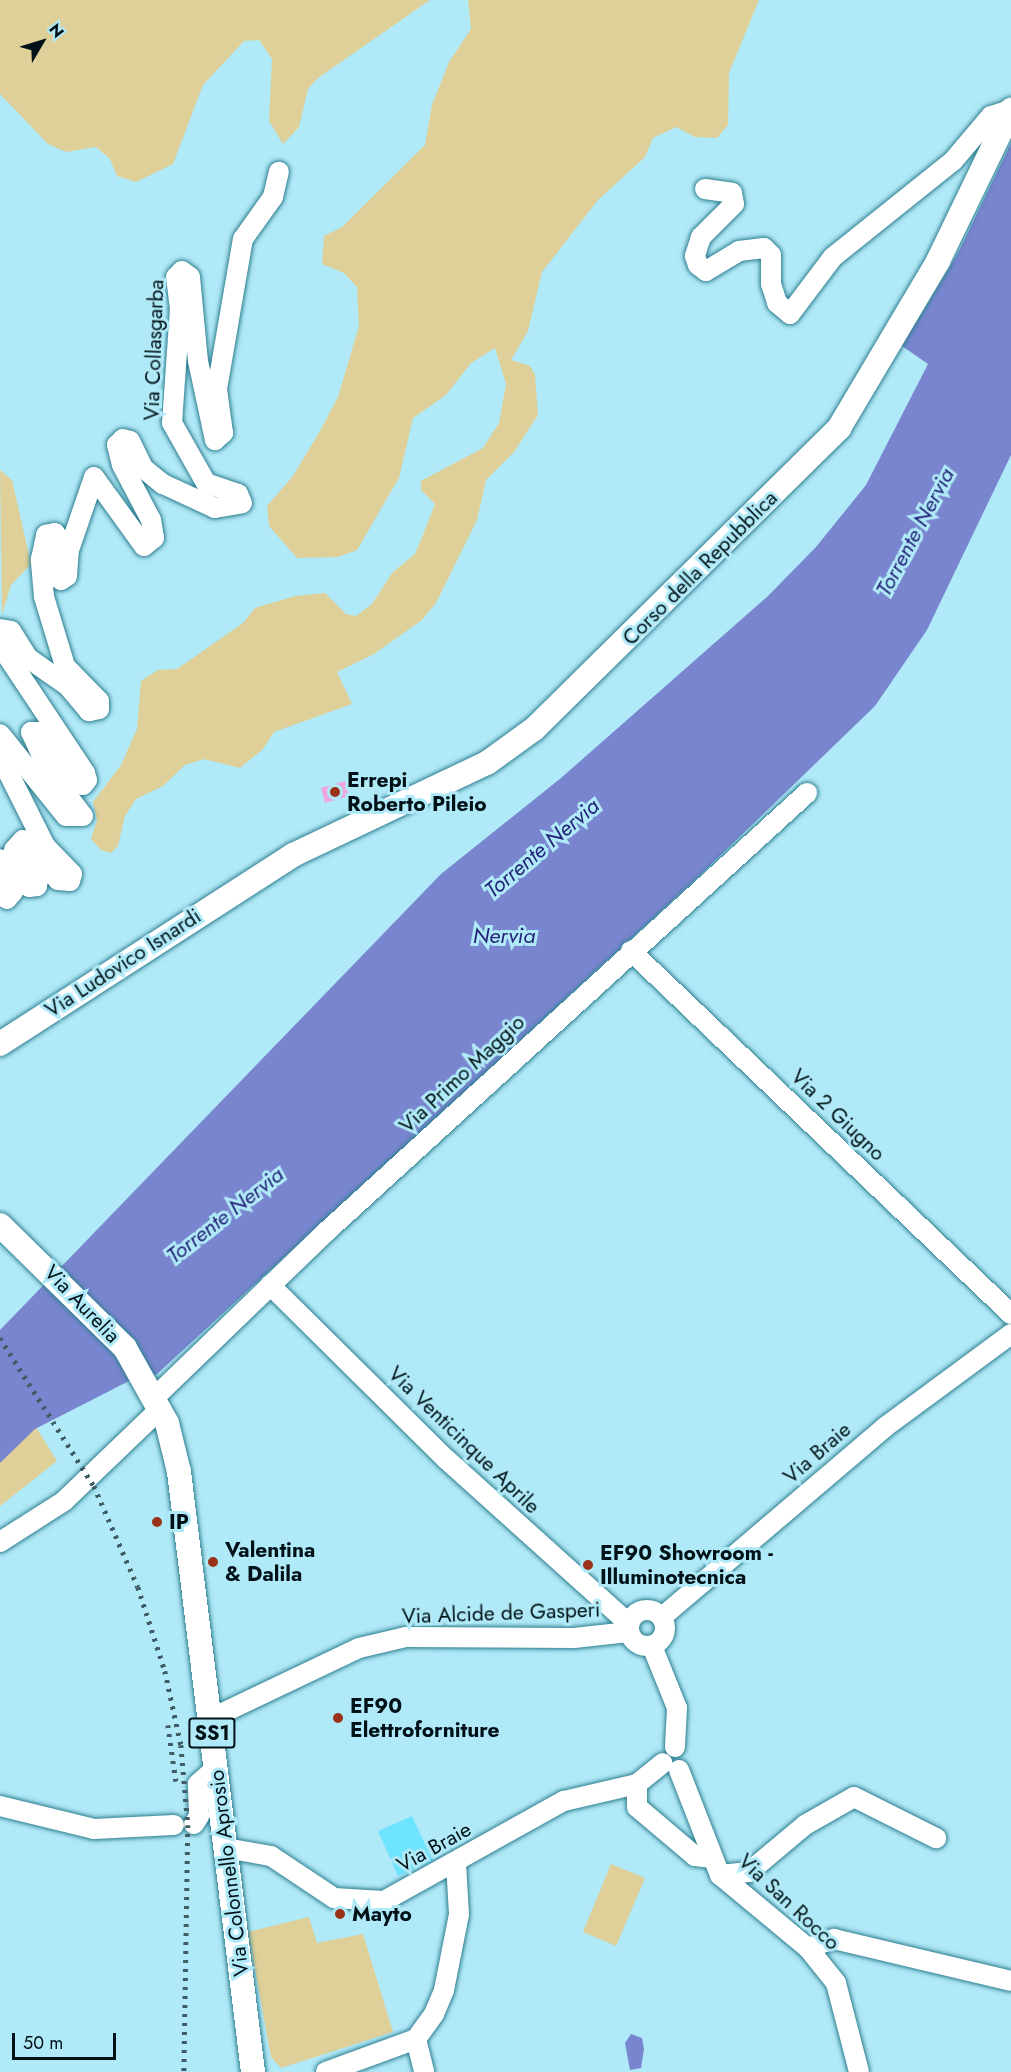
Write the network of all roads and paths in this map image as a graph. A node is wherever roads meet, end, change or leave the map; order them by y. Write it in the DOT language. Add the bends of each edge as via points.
graph roads {
  1 [pos="1011,110"];
  2 [pos="279,172"];
  3 [pos="705,189"];
  4 [pos="0,629"];
  5 [pos="0,645"];
  6 [pos="0,734"];
  7 [pos="0,756"];
  8 [pos="807,793"];
  9 [pos="0,859"];
  10 [pos="0,875"];
  11 [pos="247,884"];
  12 [pos="0,893"];
  13 [pos="631,951"];
  14 [pos="0,1044"];
  15 [pos="0,1225"];
  16 [pos="270,1285"];
  17 [pos="1011,1314"];
  18 [pos="1011,1334"];
  19 [pos="156,1399"];
  20 [pos="0,1542"];
  21 [pos="662,1617"];
  22 [pos="629,1628"];
  23 [pos="652,1646"];
  24 [pos="210,1719"];
  25 [pos="672,1760"];
  26 [pos="216,1768"];
  27 [pos="637,1784"];
  28 [pos="0,1806"];
  29 [pos="936,1838"];
  30 [pos="226,1848"];
  31 [pos="456,1863"];
  32 [pos="716,1866"];
  33 [pos="808,1948"];
  34 [pos="1011,1981"];
  35 [pos="416,2039"];
  36 [pos="253,2072"];
  37 [pos="326,2072"];
  38 [pos="424,2072"];
  39 [pos="859,2072"];
  1 -- 3 [label="street" via="991,116 952,161 833,257 790,314 777,303 771,284 771,255 764,248 739,251 706,270 698,265 695,256 701,237 734,204 732,193"];
  1 -- 11 [label="main road, Corso della Repubblica" via="938,261 857,401 839,428 748,523 534,729 487,763 338,830"];
  2 -- 4 [label="street, Via Collasgarba" via="273,197 243,239 217,389 223,433 215,440 198,361 190,277 182,271 176,277 180,309 172,423 206,483 238,494 242,503 215,508 163,484 143,468 132,443 125,439 117,445 122,465 151,520 152,543 141,545 132,535 94,477 69,550 64,579 56,575 59,537 46,535 41,559 44,597 66,666 99,701 97,711 89,711 68,686 36,665 11,631"];
  5 -- 6 [label="street" via="85,773 87,780 83,785 72,780 39,732 31,732 49,771 83,816 66,816"];
  7 -- 9 [label="street" via="45,846 72,874 70,881 58,880 23,840 16,843 14,850 38,879 37,886 29,887"];
  8 -- 13 [label="street, Via Primo Maggio"];
  10 -- 12 [label="street" via="13,892 7,898"];
  11 -- 14 [label="main road, Via Ludovico Isnardi"];
  13 -- 16 [label="street, Via Primo Maggio"];
  13 -- 17 [label="street, Via 2 Giugno"];
  15 -- 19 [label="main road, Via Aurelia / SS1" via="106,1326"];
  16 -- 19 [label="street, Via Primo Maggio"];
  16 -- 22 [label="street, Via Venticinque Aprile"];
  18 -- 21 [label="street, Via Braie" via="885,1427"];
  19 -- 20 [label="street, Via Primo Maggio" via="64,1501"];
  19 -- 24 [label="main road, Via Colonnello Aprosio / SS1" via="179,1472"];
  21 -- 22 [label="street" via="644,1610"];
  21 -- 23 [label="street" via="665,1634"];
  22 -- 23 [label="street" via="642,1646"];
  22 -- 24 [label="street, Via Alcide de Gasperi" via="574,1638 406,1637 359,1648"];
  23 -- 25 [label="street" via="677,1708"];
  24 -- 26 [label="main road, Via Colonnello Aprosio / SS1"];
  25 -- 27 [label="street, Via Braie"];
  25 -- 32 [label="street, Via San Rocco"];
  26 -- 28 [label="street" via="198,1784 199,1816 184,1825 94,1829"];
  26 -- 30 [label="main road, Via Colonnello Aprosio / SS1"];
  27 -- 31 [label="street, Via Braie" via="564,1802"];
  27 -- 32 [label="street" via="637,1807 695,1856"];
  29 -- 32 [label="street" via="854,1797 805,1825 749,1872"];
  30 -- 31 [label="street, Via Braie" via="259,1852 325,1894 357,1903 384,1901"];
  30 -- 36 [label="main road, Via Colonnello Aprosio / SS1"];
  31 -- 35 [label="street" via="459,1914 450,1965 434,2014"];
  32 -- 33 [label="street, Via San Rocco"];
  33 -- 34 [label="street" via="834,1939"];
  33 -- 39 [label="street, Via San Rocco" via="836,1983"];
  35 -- 37 [label="street"];
  35 -- 38 [label="street"];
}
